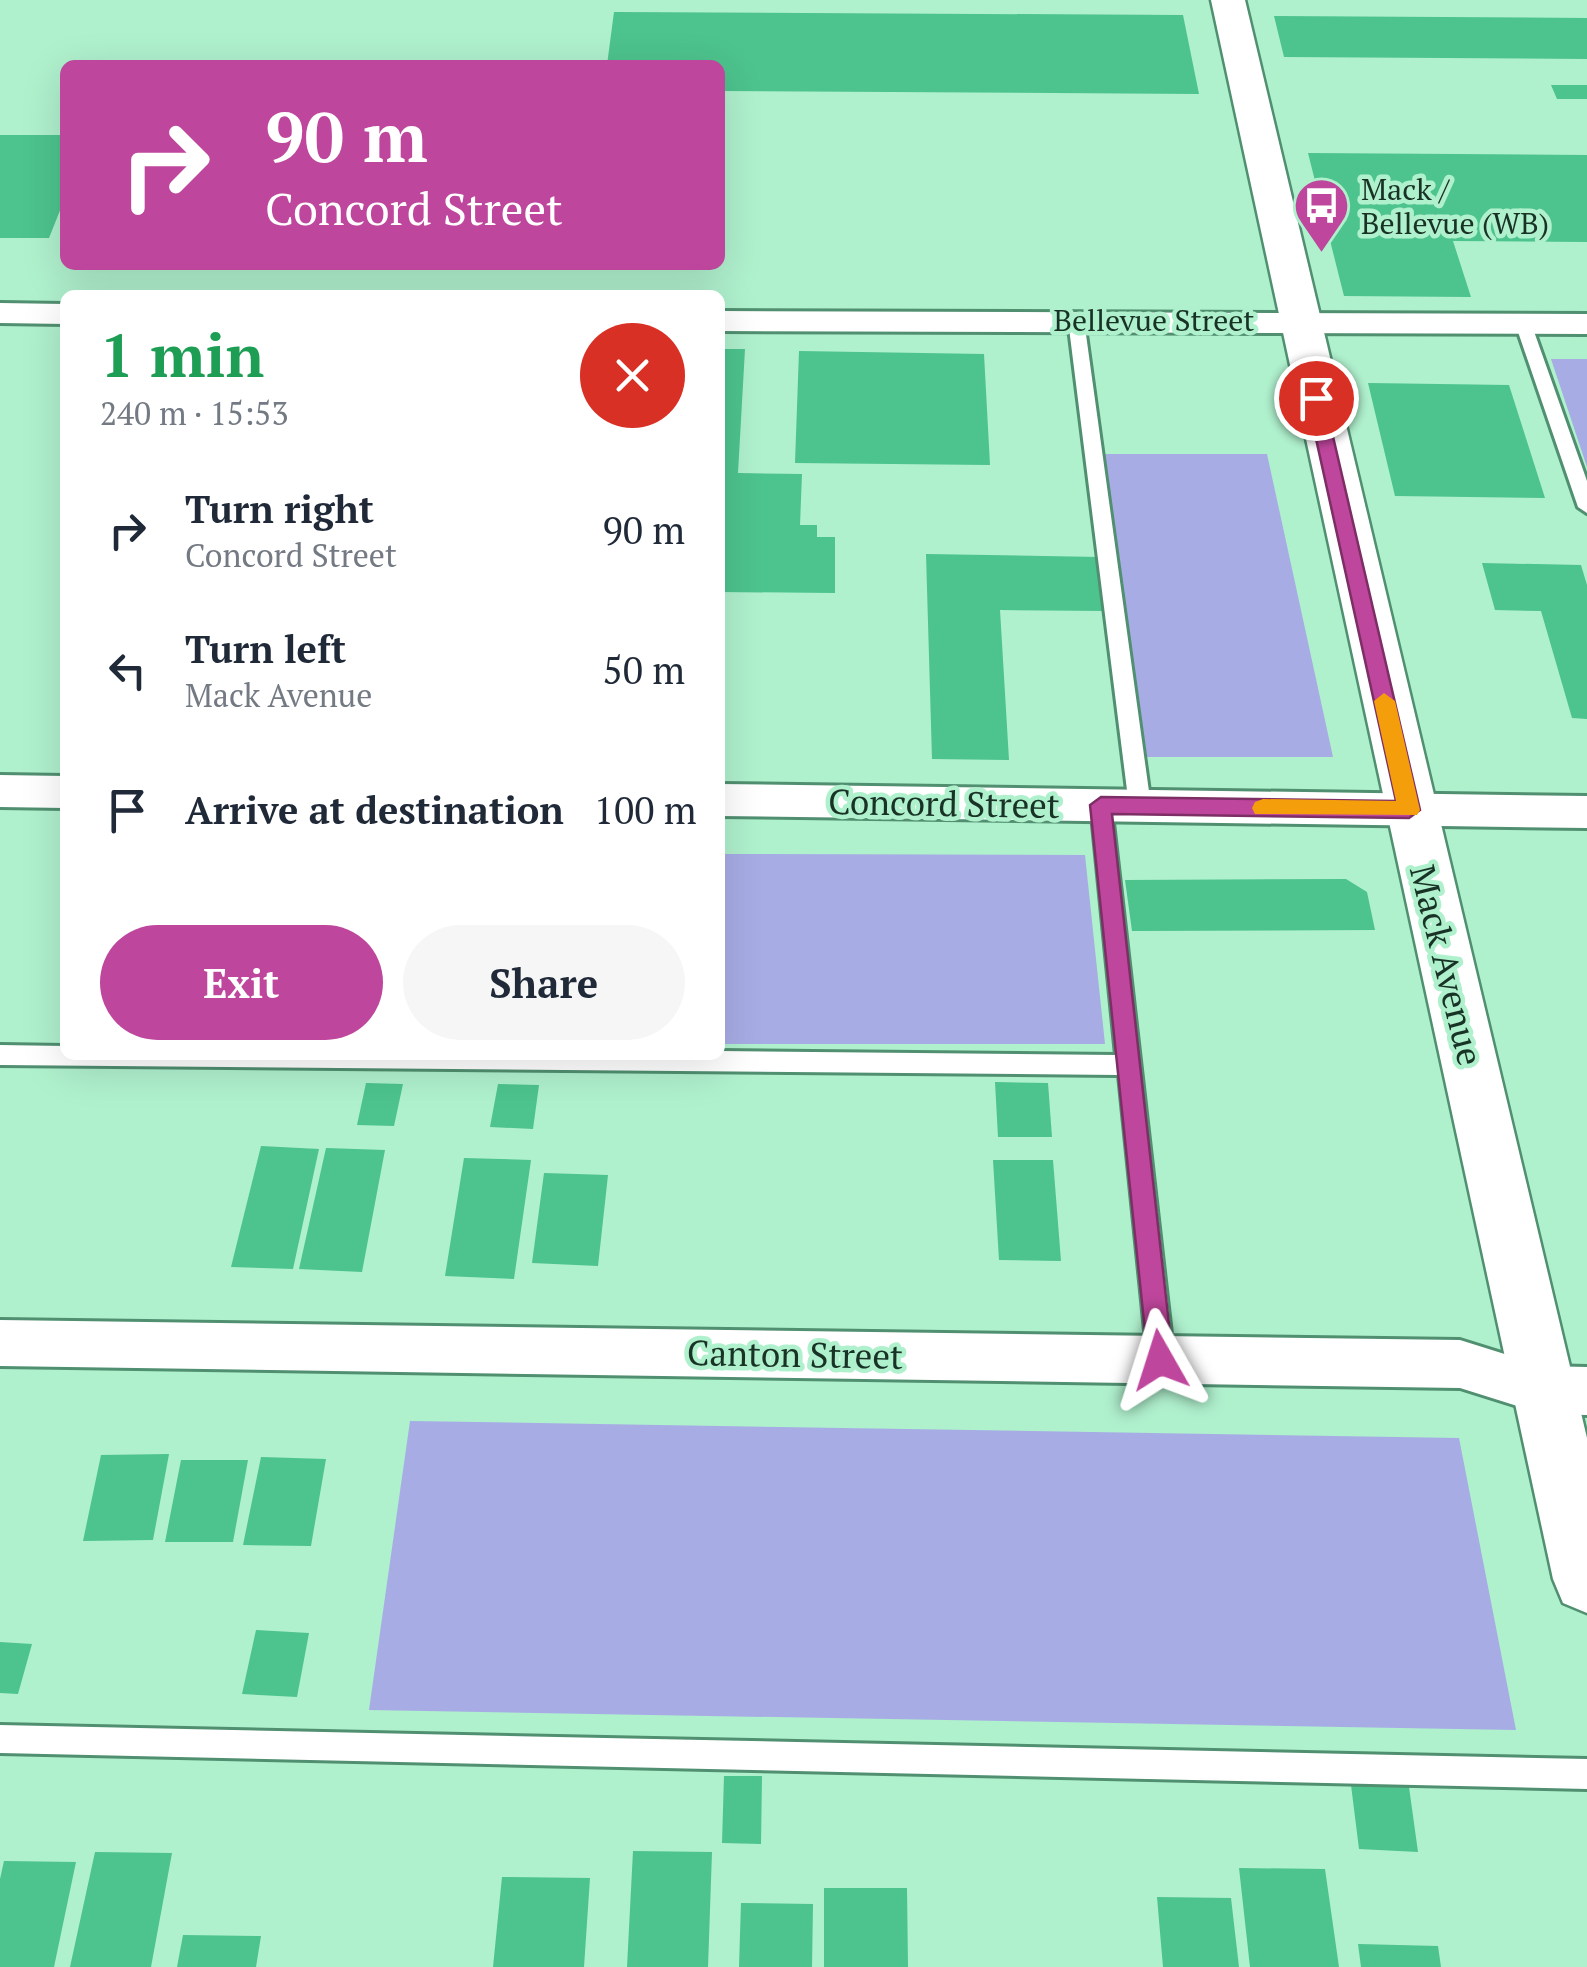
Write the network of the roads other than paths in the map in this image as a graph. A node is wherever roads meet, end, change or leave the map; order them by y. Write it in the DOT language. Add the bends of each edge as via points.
graph roads {
  1 [pos="1228,0"];
  2 [pos="0,313"];
  3 [pos="60,314"];
  4 [pos="1076,320"];
  5 [pos="1298,320"];
  6 [pos="725,321"];
  7 [pos="1523,323"];
  8 [pos="1587,324"];
  9 [pos="1587,507"];
  10 [pos="0,791"];
  11 [pos="60,792"];
  12 [pos="725,800"];
  13 [pos="1101,805"];
  14 [pos="1140,806"];
  15 [pos="1409,810"];
  16 [pos="1587,812"];
  17 [pos="0,1056"];
  18 [pos="60,1056"];
  19 [pos="502,1060"];
  20 [pos="1130,1065"];
  21 [pos="0,1342"];
  22 [pos="1160,1360"];
  23 [pos="1565,1390"];
  24 [pos="1587,1579"];
  25 [pos="0,1738"];
  26 [pos="1587,1774"];
  1 -- 5 [label="main road, Mack Avenue"];
  2 -- 3 [label="street"];
  4 -- 5 [label="street, Bellevue Street"];
  4 -- 6 [label="street, Bellevue Street"];
  4 -- 14 [label="lane"];
  5 -- 7 [label="street, Bellevue Street"];
  5 -- 15 [label="main road, Mack Avenue"];
  7 -- 8 [label="street, Bellevue Street"];
  7 -- 9 [label="lane"];
  10 -- 11 [label="street"];
  12 -- 13 [label="street, Concord Street"];
  13 -- 14 [label="street, Concord Street"];
  13 -- 20 [label="lane"];
  14 -- 15 [label="street, Concord Street"];
  15 -- 16 [label="street, Concord Street"];
  15 -- 23 [label="main road, Mack Avenue"];
  17 -- 18 [label="lane"];
  19 -- 20 [label="lane"];
  20 -- 22 [label="lane"];
  21 -- 22 [label="street, Canton Street"];
  22 -- 23 [label="street, Canton Street" via="1460,1364"];
  23 -- 24 [label="main road, Mack Avenue"];
  25 -- 26 [label="lane"];
}
